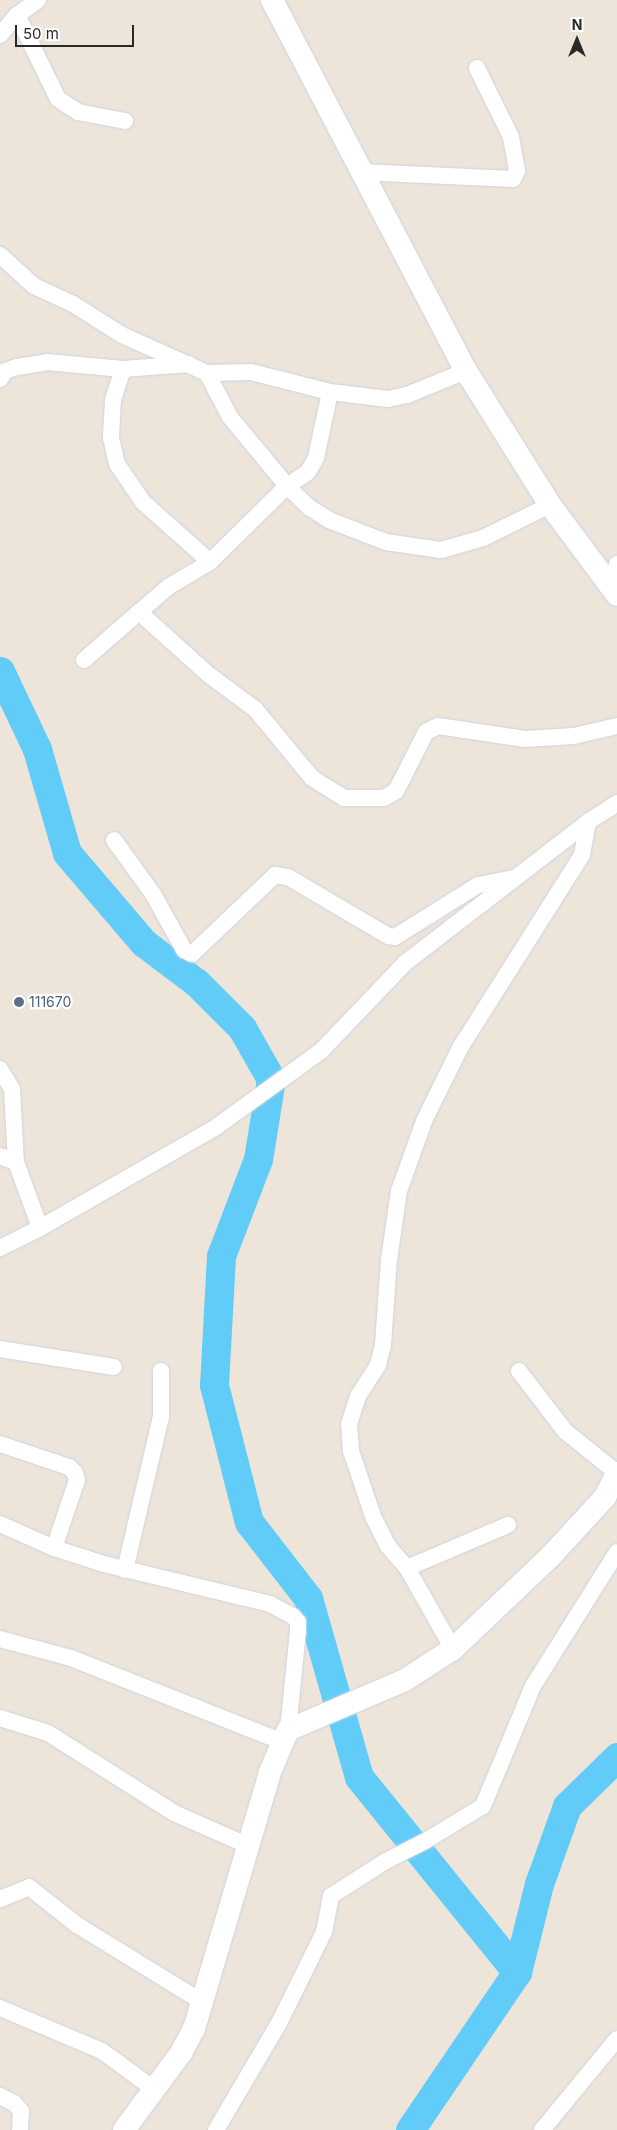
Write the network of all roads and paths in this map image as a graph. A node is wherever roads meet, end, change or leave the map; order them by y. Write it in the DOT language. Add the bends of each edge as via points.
graph roads {
  1 [pos="38,0"];
  2 [pos="272,0"];
  3 [pos="17,15"];
  4 [pos="0,36"];
  5 [pos="477,68"];
  6 [pos="125,121"];
  7 [pos="360,172"];
  8 [pos="0,255"];
  9 [pos="191,364"];
  10 [pos="123,369"];
  11 [pos="466,372"];
  12 [pos="207,373"];
  13 [pos="0,379"];
  14 [pos="330,392"];
  15 [pos="287,486"];
  16 [pos="550,505"];
  17 [pos="210,562"];
  18 [pos="617,564"];
  19 [pos="614,591"];
  20 [pos="139,612"];
  21 [pos="84,660"];
  22 [pos="617,726"];
  23 [pos="617,803"];
  24 [pos="588,822"];
  25 [pos="114,840"];
  26 [pos="520,877"];
  27 [pos="0,1069"];
  28 [pos="0,1156"];
  29 [pos="16,1162"];
  30 [pos="40,1228"];
  31 [pos="0,1248"];
  32 [pos="0,1349"];
  33 [pos="114,1367"];
  34 [pos="161,1371"];
  35 [pos="520,1371"];
  36 [pos="0,1444"];
  37 [pos="617,1473"];
  38 [pos="0,1524"];
  39 [pos="508,1525"];
  40 [pos="54,1548"];
  41 [pos="617,1552"];
  42 [pos="407,1568"];
  43 [pos="125,1570"];
  44 [pos="0,1639"];
  45 [pos="453,1649"];
  46 [pos="0,1718"];
  47 [pos="285,1736"];
  48 [pos="248,1846"];
  49 [pos="0,1899"];
  50 [pos="204,2003"];
  51 [pos="0,2008"];
  52 [pos="617,2039"];
  53 [pos="156,2090"];
  54 [pos="0,2096"];
  55 [pos="20,2130"];
  56 [pos="124,2130"];
  57 [pos="216,2130"];
  58 [pos="542,2130"];
  1 -- 3 [label="street"];
  2 -- 7 [label="main road"];
  3 -- 4 [label="street"];
  3 -- 6 [label="street" via="58,99 78,112"];
  5 -- 7 [label="street" via="511,137 517,171 513,179"];
  7 -- 11 [label="main road"];
  8 -- 9 [label="street" via="34,286 73,304 122,335"];
  9 -- 10 [label="street"];
  9 -- 12 [label="street"];
  10 -- 13 [label="street" via="46,362 17,367 5,372"];
  10 -- 17 [label="street" via="116,384 110,420 117,464 143,502"];
  11 -- 14 [label="street" via="388,399"];
  11 -- 16 [label="main road"];
  12 -- 14 [label="street" via="251,372"];
  12 -- 15 [label="street" via="230,417"];
  14 -- 15 [label="street" via="316,458 308,472"];
  15 -- 16 [label="street" via="310,508 329,520 386,542 441,550 483,538"];
  15 -- 17 [label="street"];
  16 -- 19 [label="main road"];
  17 -- 20 [label="street" via="168,588"];
  18 -- 19 [label="street"];
  20 -- 21 [label="street"];
  20 -- 22 [label="street" via="209,675 255,709 312,778 344,798 384,798 396,791 426,732 438,726 525,739 574,736"];
  23 -- 24 [label="street"];
  24 -- 26 [label="street"];
  24 -- 42 [label="street" via="582,855 460,1048 424,1121 399,1191 389,1260 383,1345 378,1365 358,1396 349,1424 351,1451 374,1519 388,1546"];
  25 -- 26 [label="street" via="153,894 184,950 192,954 274,876 288,876 388,936 395,937 478,885"];
  26 -- 30 [label="street" via="405,963 320,1052 216,1127"];
  27 -- 29 [label="street" via="12,1089"];
  28 -- 29 [label="street"];
  29 -- 30 [label="street"];
  30 -- 31 [label="street"];
  32 -- 33 [label="street" via="34,1357"];
  34 -- 43 [label="street" via="161,1417"];
  35 -- 37 [label="street" via="566,1431"];
  36 -- 40 [label="street" via="69,1467 75,1473 77,1480"];
  37 -- 45 [label="main road" via="605,1497 549,1558"];
  38 -- 40 [label="street"];
  39 -- 42 [label="street"];
  40 -- 43 [label="street"];
  41 -- 57 [label="street" via="533,1686 490,1797 477,1810 331,1896 320,1941 279,2023"];
  42 -- 45 [label="street"];
  43 -- 47 [label="street" via="270,1604 293,1616 298,1622 298,1631"];
  44 -- 47 [label="street" via="71,1658"];
  45 -- 47 [label="main road" via="422,1671 359,1702 323,1714"];
  46 -- 48 [label="street" via="48,1733 174,1813"];
  47 -- 48 [label="main road"];
  48 -- 50 [label="main road"];
  49 -- 50 [label="street" via="29,1887 77,1925"];
  50 -- 53 [label="main road" via="194,2030"];
  51 -- 53 [label="street" via="102,2051"];
  52 -- 58 [label="street"];
  53 -- 56 [label="main road"];
  54 -- 55 [label="street" via="21,2111"];
}
